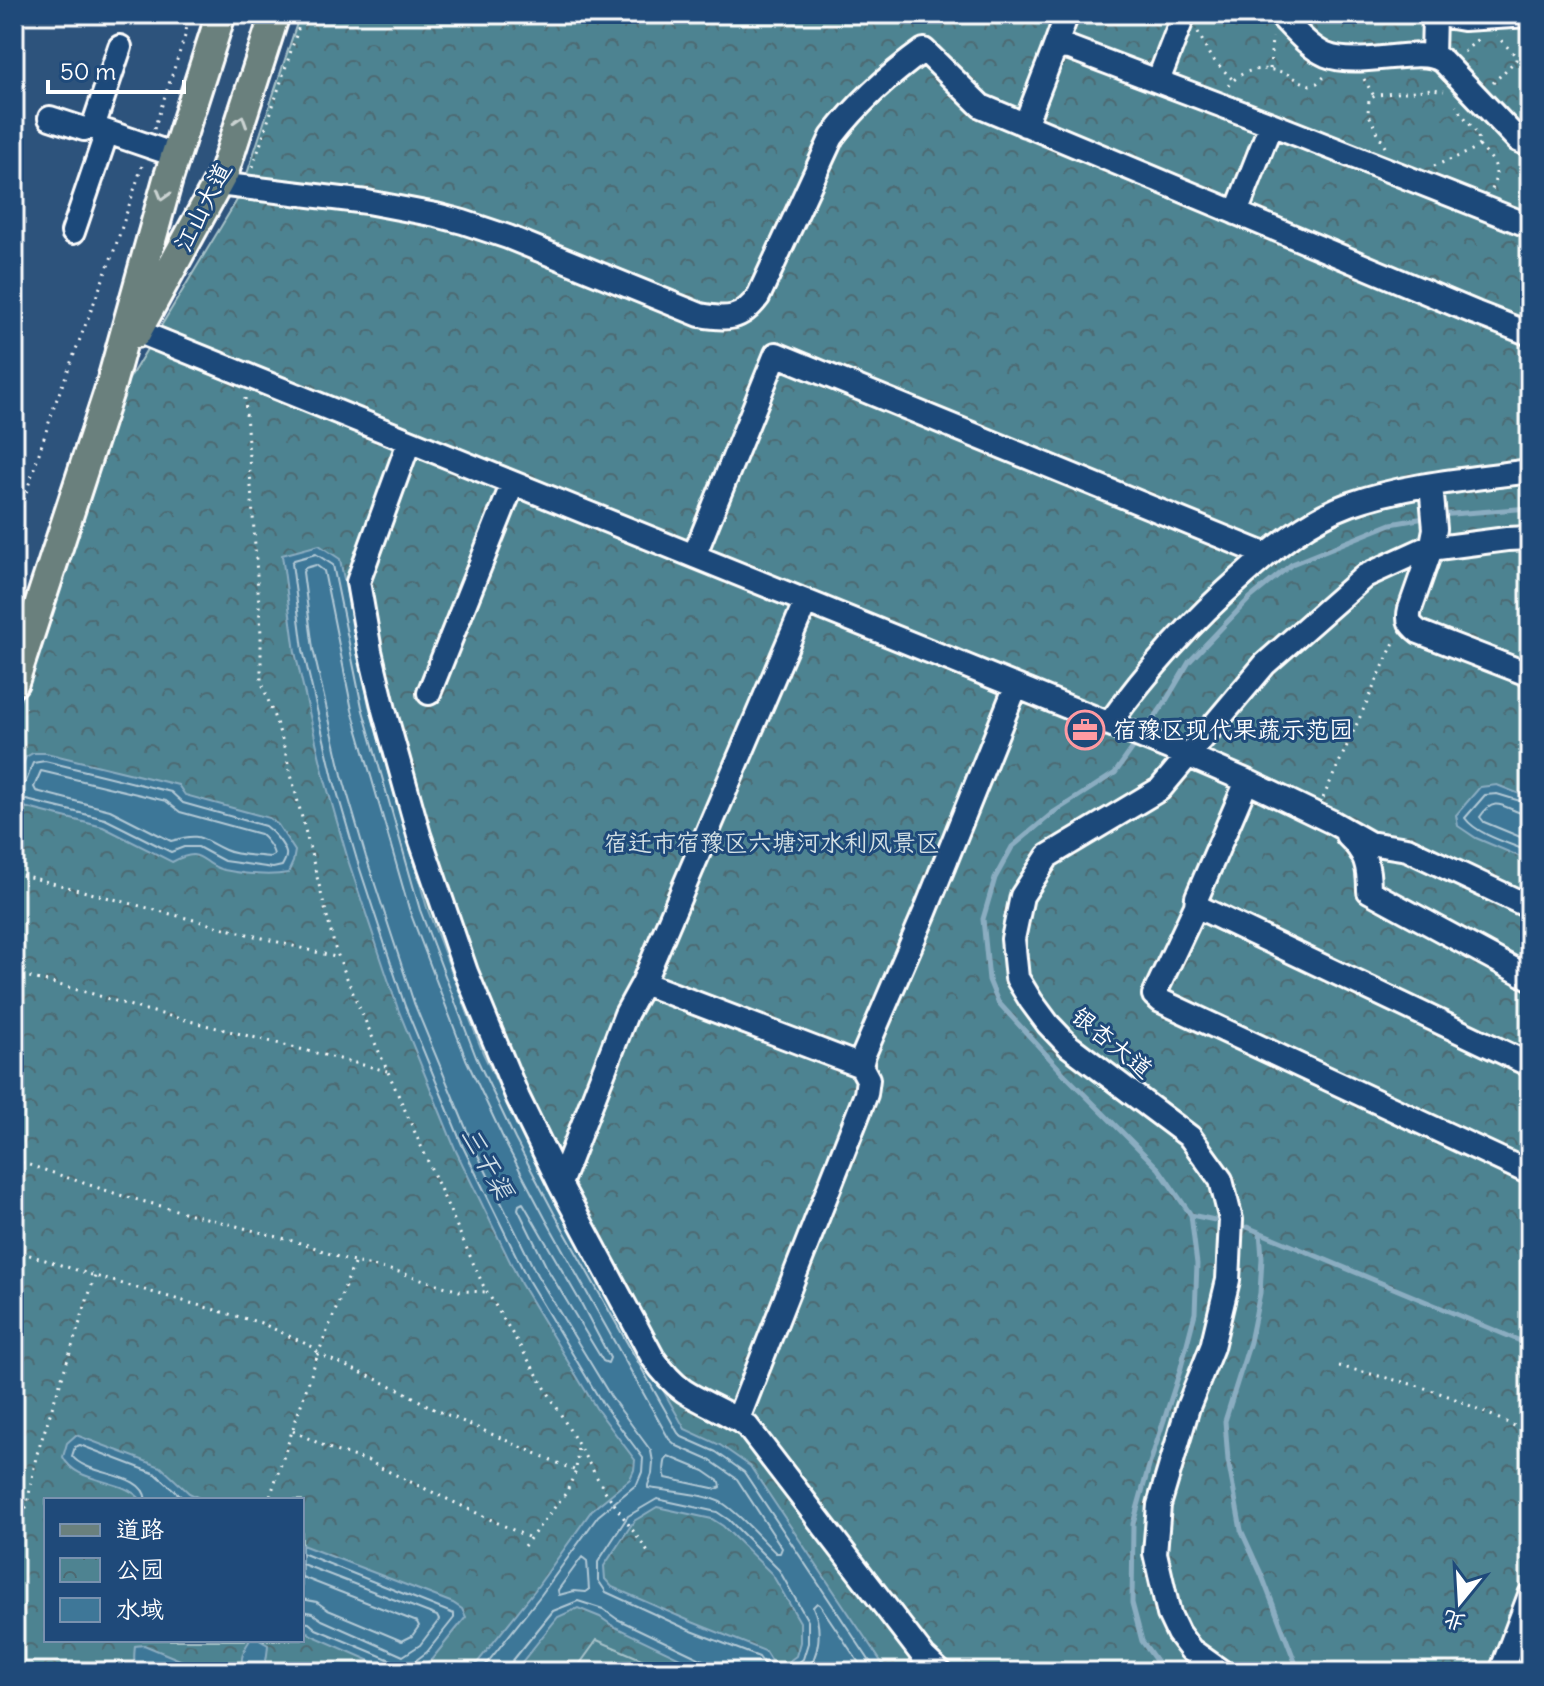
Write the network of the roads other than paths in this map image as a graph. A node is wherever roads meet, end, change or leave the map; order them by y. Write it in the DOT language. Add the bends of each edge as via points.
graph roads {
  1 [pos="221,14"];
  2 [pos="275,14"];
  3 [pos="1067,14"];
  4 [pos="1434,14"];
  5 [pos="1530,15"];
  6 [pos="1190,21"];
  7 [pos="1275,24"];
  8 [pos="120,47"];
  9 [pos="1052,55"];
  10 [pos="1440,61"];
  11 [pos="1158,81"];
  12 [pos="50,118"];
  13 [pos="1271,124"];
  14 [pos="1025,125"];
  15 [pos="100,130"];
  16 [pos="1530,145"];
  17 [pos="175,155"];
  18 [pos="218,184"];
  19 [pos="1236,213"];
  20 [pos="1530,226"];
  21 [pos="73,232"];
  22 [pos="137,331"];
  23 [pos="1530,334"];
  24 [pos="109,391"];
  25 [pos="409,442"];
  26 [pos="1530,471"];
  27 [pos="513,483"];
  28 [pos="1431,485"];
  29 [pos="1530,538"];
  30 [pos="1431,549"];
  31 [pos="1267,555"];
  32 [pos="694,556"];
  33 [pos="806,601"];
  34 [pos="1530,675"];
  35 [pos="14,682"];
  36 [pos="1016,686"];
  37 [pos="429,693"];
  38 [pos="1118,727"];
  39 [pos="1184,754"];
  40 [pos="1247,781"];
  41 [pos="1324,818"];
  42 [pos="1196,906"];
  43 [pos="1530,907"];
  44 [pos="1530,978"];
  45 [pos="643,983"];
  46 [pos="1530,1065"];
  47 [pos="861,1066"];
  48 [pos="1530,1173"];
  49 [pos="560,1184"];
  50 [pos="738,1419"];
  51 [pos="1530,1595"];
  52 [pos="940,1672"];
  53 [pos="1222,1672"];
  54 [pos="1501,1672"];
  1 -- 17 [label="main road, 江山大道"];
  18 -- 2 [label="main road, 江山大道, one-way"];
  3 -- 9 [label="street"];
  4 -- 5 [label="street" via="1463,19"];
  4 -- 10 [label="street"];
  6 -- 11 [label="street"];
  7 -- 10 [label="street" via="1334,58"];
  8 -- 15 [label="street"];
  9 -- 11 [label="street" via="1070,48"];
  9 -- 14 [label="street"];
  10 -- 16 [label="street" via="1470,106"];
  11 -- 13 [label="street"];
  12 -- 15 [label="street"];
  13 -- 19 [label="street"];
  13 -- 20 [label="street"];
  14 -- 18 [label="street" via="981,106 924,50 840,125 758,297 750,308 721,319 449,219 367,202"];
  14 -- 19 [label="street"];
  15 -- 17 [label="street"];
  15 -- 21 [label="street"];
  17 -- 24 [label="main road, 江山大道, one-way"];
  18 -- 22 [label="main road, 江山大道"];
  19 -- 23 [label="street"];
  22 -- 24 [label="main road, 江山大道"];
  22 -- 25 [label="street"];
  24 -- 35 [label="main road, 江山大道"];
  25 -- 27 [label="street"];
  25 -- 49 [label="street" via="358,582 370,651 419,835 466,972"];
  26 -- 28 [label="street"];
  27 -- 32 [label="street"];
  27 -- 37 [label="street"];
  28 -- 30 [label="street"];
  28 -- 31 [label="street" via="1350,504 1296,531"];
  29 -- 30 [label="street, 银杏大道"];
  30 -- 34 [label="street" via="1410,609 1410,625"];
  30 -- 39 [label="street, 银杏大道" via="1365,576 1265,664"];
  31 -- 32 [label="street" via="776,354"];
  31 -- 38 [label="street" via="1172,644 1137,685"];
  32 -- 33 [label="street"];
  33 -- 36 [label="street"];
  33 -- 45 [label="street"];
  36 -- 38 [label="street"];
  36 -- 47 [label="street"];
  38 -- 39 [label="street"];
  39 -- 40 [label="street"];
  39 -- 53 [label="street, 银杏大道" via="1160,789 1048,856 1022,896 1013,939 1017,978 1048,1024 1069,1046 1190,1137 1221,1180 1231,1220 1228,1280 1212,1347 1159,1505 1155,1553 1178,1633 1191,1650"];
  40 -- 41 [label="street"];
  40 -- 42 [label="street"];
  41 -- 43 [label="street" via="1369,843 1407,849"];
  41 -- 44 [label="street" via="1361,848 1369,891"];
  42 -- 46 [label="street"];
  42 -- 48 [label="street" via="1154,995 1161,1001"];
  45 -- 47 [label="street"];
  45 -- 49 [label="street"];
  47 -- 50 [label="street" via="868,1079 866,1094"];
  49 -- 50 [label="street" via="666,1376"];
  50 -- 52 [label="street"];
  51 -- 54 [label="street"];
}
